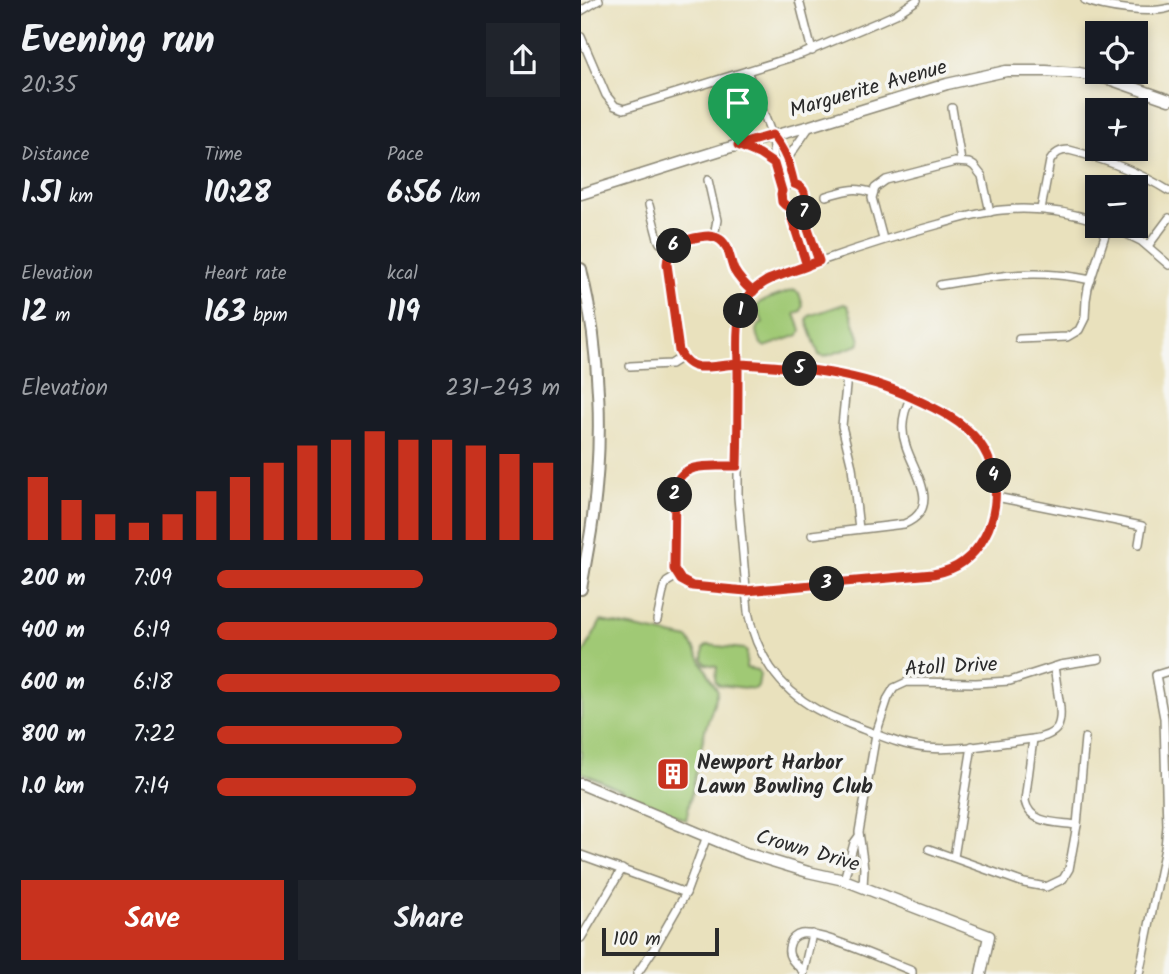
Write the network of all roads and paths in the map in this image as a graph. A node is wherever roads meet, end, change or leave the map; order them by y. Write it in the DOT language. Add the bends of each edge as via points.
graph roads {
  1 [pos="599,0"];
  2 [pos="799,0"];
  3 [pos="917,0"];
  4 [pos="1085,0"];
  5 [pos="1169,8"];
  6 [pos="581,11"];
  7 [pos="581,37"];
  8 [pos="812,51"];
  9 [pos="747,71"];
  10 [pos="1169,100"];
  11 [pos="952,108"];
  12 [pos="810,127"];
  13 [pos="772,135"];
  14 [pos="738,145"];
  15 [pos="788,158"];
  16 [pos="961,161"];
  17 [pos="774,164"];
  18 [pos="708,180"];
  19 [pos="794,184"];
  20 [pos="782,191"];
  21 [pos="1169,191"];
  22 [pos="873,193"];
  23 [pos="581,194"];
  24 [pos="826,196"];
  25 [pos="649,205"];
  26 [pos="800,206"];
  27 [pos="792,208"];
  28 [pos="1041,209"];
  29 [pos="990,212"];
  30 [pos="1085,218"];
  31 [pos="1169,218"];
  32 [pos="714,236"];
  33 [pos="1105,238"];
  34 [pos="1135,238"];
  35 [pos="883,239"];
  36 [pos="1148,246"];
  37 [pos="671,250"];
  38 [pos="819,261"];
  39 [pos="1169,265"];
  40 [pos="807,266"];
  41 [pos="581,269"];
  42 [pos="1091,280"];
  43 [pos="940,285"];
  44 [pos="753,292"];
  45 [pos="1019,339"];
  46 [pos="682,357"];
  47 [pos="738,364"];
  48 [pos="630,366"];
  49 [pos="847,376"];
  50 [pos="911,397"];
  51 [pos="737,466"];
  52 [pos="996,497"];
  53 [pos="859,529"];
  54 [pos="812,535"];
  55 [pos="1139,544"];
  56 [pos="677,576"];
  57 [pos="581,589"];
  58 [pos="746,591"];
  59 [pos="657,620"];
  60 [pos="1099,659"];
  61 [pos="1054,667"];
  62 [pos="1169,671"];
  63 [pos="876,734"];
  64 [pos="1085,738"];
  65 [pos="1033,739"];
  66 [pos="972,746"];
  67 [pos="581,784"];
  68 [pos="1077,825"];
  69 [pos="859,835"];
  70 [pos="707,836"];
  71 [pos="929,849"];
  72 [pos="581,855"];
  73 [pos="954,857"];
  74 [pos="849,864"];
  75 [pos="864,868"];
  76 [pos="622,869"];
  77 [pos="844,880"];
  78 [pos="863,887"];
  79 [pos="685,893"];
  80 [pos="812,934"];
  81 [pos="581,938"];
  82 [pos="804,973"];
  83 [pos="912,973"];
  84 [pos="637,974"];
  85 [pos="981,974"];
  86 [pos="1139,974"];
  1 -- 6 [label="street"];
  2 -- 8 [label="street"];
  3 -- 8 [label="street"];
  4 -- 5 [label="street" via="1151,11"];
  7 -- 9 [label="street" via="606,95 624,109"];
  8 -- 9 [label="street"];
  9 -- 13 [label="street"];
  10 -- 12 [label="street, Marguerite Avenue" via="1079,73 1006,71 947,83"];
  11 -- 16 [label="street"];
  12 -- 13 [label="street, Marguerite Avenue"];
  12 -- 15 [label="street"];
  13 -- 14 [label="street, Marguerite Avenue"];
  13 -- 15 [label="street"];
  13 -- 17 [label="street"];
  14 -- 17 [label="street"];
  14 -- 23 [label="street, Marguerite Avenue"];
  15 -- 19 [label="street"];
  16 -- 22 [label="street" via="886,180"];
  16 -- 29 [label="street" via="982,176"];
  17 -- 20 [label="street"];
  18 -- 32 [label="street" via="717,220"];
  19 -- 20 [label="street"];
  19 -- 26 [label="street" via="805,195"];
  20 -- 27 [label="street" via="782,202"];
  21 -- 28 [label="street" via="1115,163 1063,150 1050,161"];
  22 -- 24 [label="street" via="860,188"];
  22 -- 35 [label="street" via="872,205"];
  25 -- 37 [label="street" via="658,239"];
  26 -- 27 [label="street"];
  26 -- 38 [label="street"];
  27 -- 40 [label="street"];
  28 -- 29 [label="street"];
  28 -- 30 [label="street"];
  29 -- 35 [label="street"];
  31 -- 36 [label="street"];
  32 -- 37 [label="street" via="681,241"];
  32 -- 44 [label="street" via="726,247 742,282"];
  33 -- 42 [label="street"];
  34 -- 36 [label="street"];
  35 -- 38 [label="street"];
  36 -- 39 [label="street"];
  37 -- 46 [label="street" via="667,264"];
  38 -- 40 [label="street"];
  40 -- 44 [label="street" via="768,280"];
  41 -- 57 [label="main road" via="597,370 598,444"];
  42 -- 43 [label="street" via="1023,273"];
  42 -- 45 [label="street" via="1079,330 1066,337"];
  44 -- 47 [label="street" via="740,313"];
  46 -- 47 [label="street" via="699,367"];
  46 -- 48 [label="street" via="671,364"];
  47 -- 49 [label="street"];
  47 -- 51 [label="street"];
  49 -- 50 [label="street"];
  49 -- 53 [label="street" via="842,426"];
  50 -- 52 [label="street" via="957,421 977,440 992,469"];
  50 -- 53 [label="street" via="904,436 923,488 924,505 917,517 904,524"];
  51 -- 56 [label="street" via="692,468 678,479"];
  51 -- 58 [label="street"];
  52 -- 55 [label="street" via="1142,526"];
  52 -- 58 [label="street" via="980,545 946,571"];
  53 -- 54 [label="street"];
  56 -- 58 [label="street" via="692,586"];
  56 -- 59 [label="street" via="664,587"];
  58 -- 63 [label="street" via="756,640 785,686 818,710"];
  60 -- 61 [label="street, Atoll Drive"];
  61 -- 63 [label="street, Atoll Drive" via="993,683 900,684 887,698"];
  61 -- 65 [label="street" via="1060,722 1052,734"];
  62 -- 86 [label="street" via="1156,674 1164,719 1165,848"];
  63 -- 66 [label="street" via="923,748"];
  63 -- 69 [label="street, Atoll Drive"];
  64 -- 68 [label="street"];
  65 -- 66 [label="street"];
  65 -- 68 [label="street" via="1025,801 1028,811 1037,819"];
  66 -- 73 [label="street"];
  67 -- 70 [label="street, Crown Drive"];
  68 -- 73 [label="street" via="1067,874 1046,887"];
  69 -- 74 [label="street"];
  69 -- 75 [label="street"];
  70 -- 77 [label="street, Crown Drive" via="746,853"];
  70 -- 79 [label="street"];
  71 -- 73 [label="street"];
  72 -- 76 [label="street"];
  74 -- 75 [label="street"];
  74 -- 77 [label="street"];
  75 -- 78 [label="street"];
  76 -- 79 [label="street"];
  76 -- 81 [label="street"];
  77 -- 78 [label="street, Crown Drive"];
  78 -- 85 [label="street, Crown Drive" via="989,936"];
  79 -- 84 [label="street"];
  80 -- 82 [label="street"];
  80 -- 82 [label="street" via="799,934 789,945 792,961"];
  80 -- 83 [label="street"];
}
